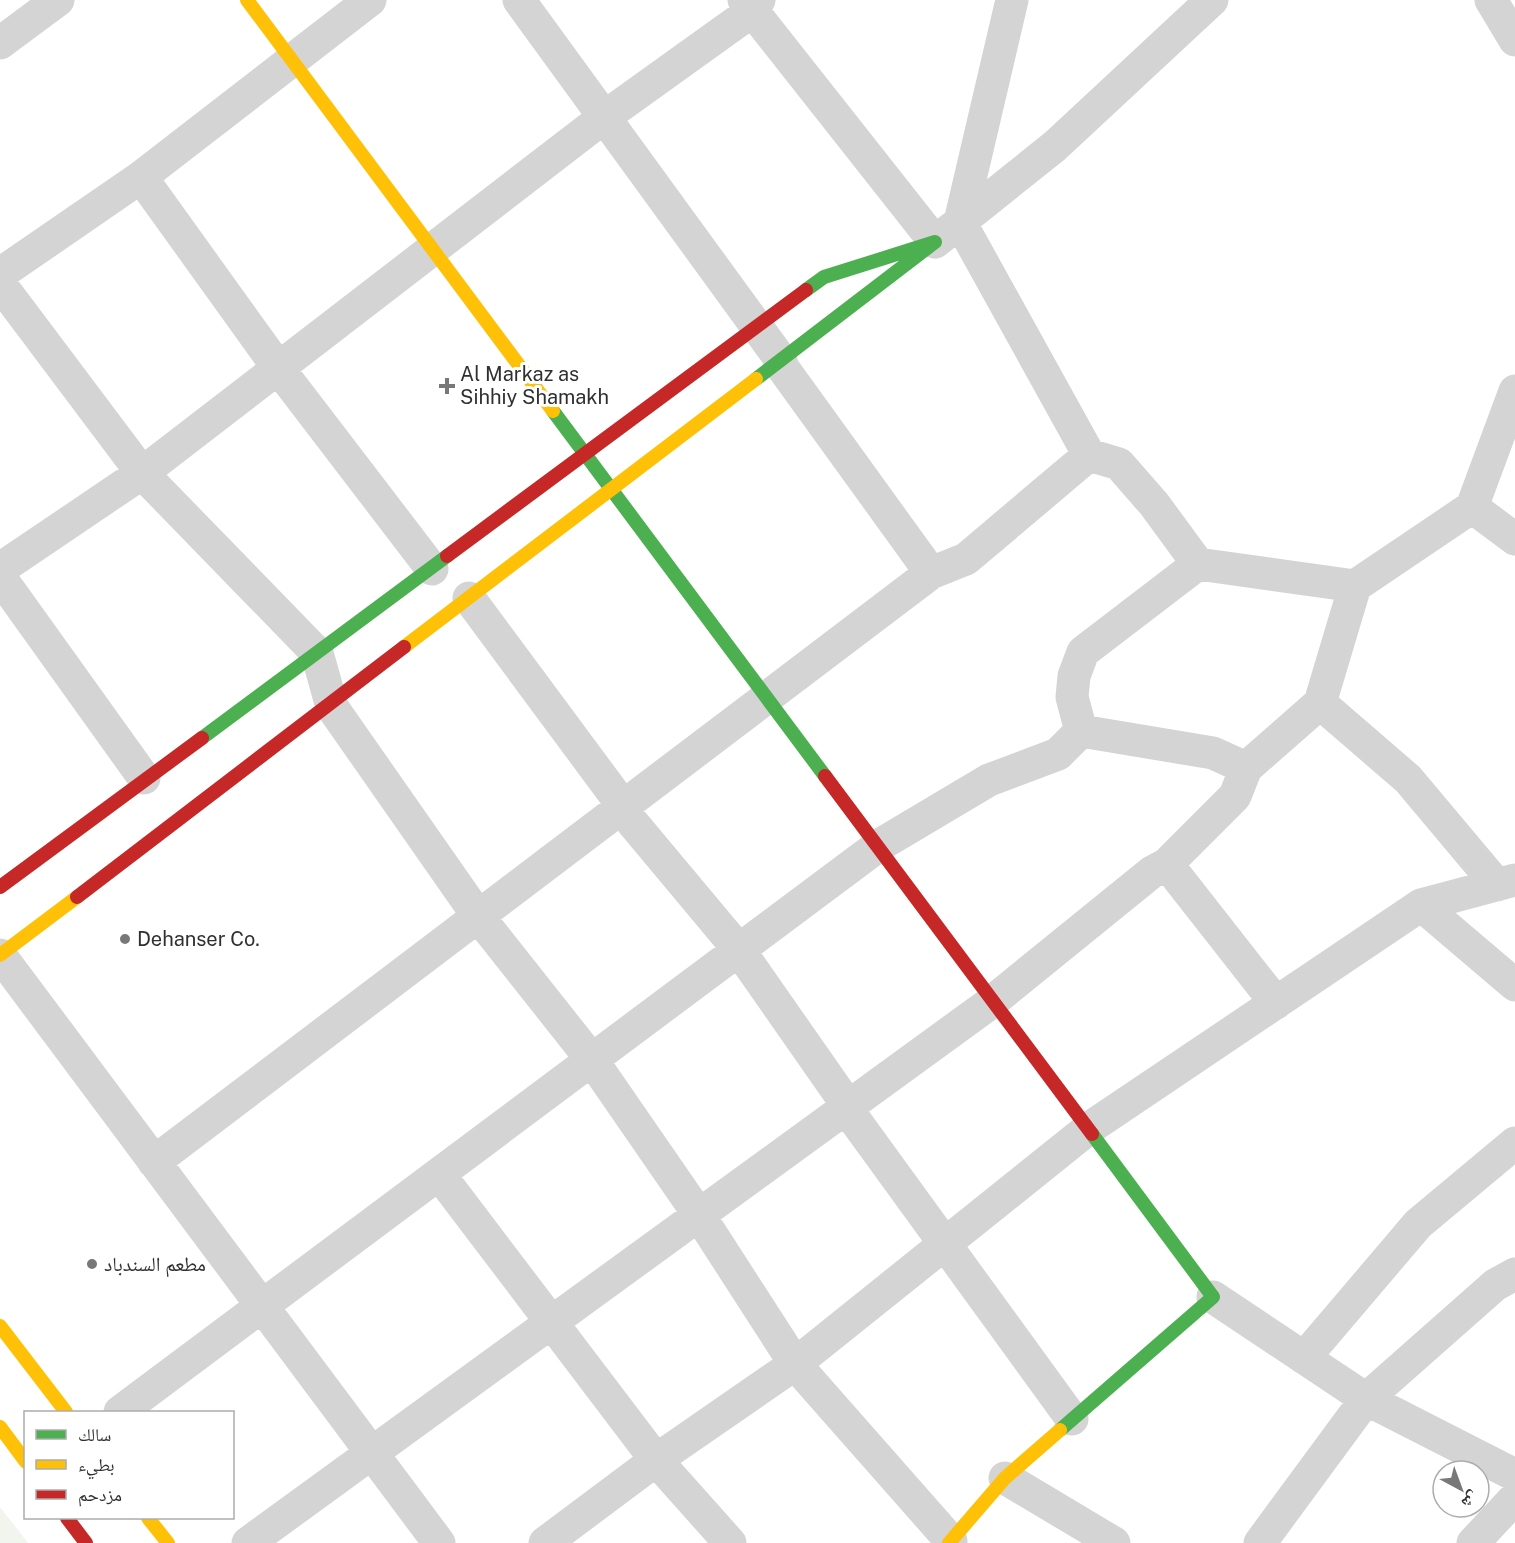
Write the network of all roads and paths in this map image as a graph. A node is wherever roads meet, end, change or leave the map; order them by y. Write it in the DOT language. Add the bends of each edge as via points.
graph roads {
  1 [pos="58,0"];
  2 [pos="246,0"];
  3 [pos="370,0"];
  4 [pos="519,0"];
  5 [pos="1012,0"];
  6 [pos="1212,0"];
  7 [pos="1491,0"];
  8 [pos="752,4"];
  9 [pos="1515,39"];
  10 [pos="0,43"];
  11 [pos="291,59"];
  12 [pos="603,118"];
  13 [pos="141,177"];
  14 [pos="960,222"];
  15 [pos="935,242"];
  16 [pos="432,247"];
  17 [pos="0,274"];
  18 [pos="0,284"];
  19 [pos="755,326"];
  20 [pos="781,360"];
  21 [pos="279,369"];
  22 [pos="1515,391"];
  23 [pos="587,454"];
  24 [pos="1089,455"];
  25 [pos="142,473"];
  26 [pos="613,489"];
  27 [pos="1472,507"];
  28 [pos="1515,539"];
  29 [pos="1198,564"];
  30 [pos="0,569"];
  31 [pos="432,569"];
  32 [pos="931,573"];
  33 [pos="0,577"];
  34 [pos="1356,586"];
  35 [pos="469,598"];
  36 [pos="317,653"];
  37 [pos="767,697"];
  38 [pos="332,703"];
  39 [pos="1320,704"];
  40 [pos="1081,731"];
  41 [pos="1246,768"];
  42 [pos="144,778"];
  43 [pos="623,806"];
  44 [pos="878,846"];
  45 [pos="1167,864"];
  46 [pos="1506,883"];
  47 [pos="0,887"];
  48 [pos="1421,905"];
  49 [pos="478,916"];
  50 [pos="739,950"];
  51 [pos="0,955"];
  52 [pos="1515,984"];
  53 [pos="993,1001"];
  54 [pos="1276,1003"];
  55 [pos="592,1060"];
  56 [pos="848,1106"];
  57 [pos="1088,1129"];
  58 [pos="1515,1143"];
  59 [pos="154,1161"];
  60 [pos="439,1174"];
  61 [pos="699,1215"];
  62 [pos="945,1243"];
  63 [pos="1515,1274"];
  64 [pos="1213,1297"];
  65 [pos="262,1306"];
  66 [pos="552,1322"];
  67 [pos="0,1326"];
  68 [pos="1304,1358"];
  69 [pos="795,1364"];
  70 [pos="1366,1399"];
  71 [pos="64,1411"];
  72 [pos="123,1411"];
  73 [pos="1072,1419"];
  74 [pos="0,1427"];
  75 [pos="372,1454"];
  76 [pos="24,1459"];
  77 [pos="656,1460"];
  78 [pos="1515,1474"];
  79 [pos="1005,1478"];
  80 [pos="1515,1498"];
  81 [pos="68,1519"];
  82 [pos="149,1519"];
  83 [pos="950,1542"];
  84 [pos="86,1543"];
  85 [pos="168,1543"];
  86 [pos="248,1543"];
  87 [pos="439,1543"];
  88 [pos="545,1543"];
  89 [pos="730,1543"];
  90 [pos="1114,1543"];
  91 [pos="1260,1543"];
  92 [pos="1473,1543"];
  1 -- 10 [label="street"];
  2 -- 11 [label="main road"];
  3 -- 11 [label="street"];
  4 -- 12 [label="street"];
  5 -- 14 [label="street"];
  6 -- 14 [label="street" via="1055,146"];
  7 -- 9 [label="street"];
  8 -- 12 [label="street"];
  8 -- 15 [label="street"];
  11 -- 13 [label="street"];
  11 -- 16 [label="main road"];
  12 -- 16 [label="street"];
  12 -- 19 [label="street"];
  13 -- 17 [label="street"];
  13 -- 21 [label="street"];
  14 -- 15 [label="street"];
  14 -- 24 [label="street"];
  15 -- 19 [label="main road" via="824,277"];
  15 -- 20 [label="main road"];
  16 -- 21 [label="street"];
  16 -- 23 [label="main road"];
  18 -- 25 [label="street"];
  19 -- 20 [label="street"];
  19 -- 23 [label="main road"];
  20 -- 26 [label="main road"];
  20 -- 32 [label="street" via="780,364"];
  21 -- 25 [label="street"];
  21 -- 31 [label="street"];
  22 -- 27 [label="street"];
  23 -- 26 [label="main road"];
  23 -- 31 [label="main road"];
  24 -- 29 [label="street" via="1119,464"];
  24 -- 32 [label="street" via="966,559"];
  25 -- 30 [label="street"];
  25 -- 36 [label="street"];
  26 -- 35 [label="main road"];
  26 -- 37 [label="main road"];
  27 -- 28 [label="street"];
  27 -- 34 [label="street"];
  29 -- 34 [label="street"];
  29 -- 40 [label="street" via="1083,652 1074,676 1072,697"];
  31 -- 36 [label="main road"];
  32 -- 37 [label="street"];
  33 -- 42 [label="street"];
  34 -- 39 [label="street"];
  35 -- 38 [label="main road"];
  35 -- 43 [label="street"];
  36 -- 38 [label="street"];
  36 -- 42 [label="main road"];
  37 -- 43 [label="street"];
  37 -- 44 [label="main road"];
  38 -- 49 [label="street"];
  38 -- 51 [label="main road"];
  39 -- 41 [label="street"];
  39 -- 46 [label="street" via="1408,778"];
  40 -- 41 [label="street" via="1213,753"];
  40 -- 44 [label="street" via="1058,754 989,780"];
  41 -- 45 [label="street" via="1235,796"];
  42 -- 47 [label="main road"];
  43 -- 49 [label="street"];
  43 -- 50 [label="street" via="622,810"];
  44 -- 50 [label="street"];
  44 -- 53 [label="main road"];
  45 -- 53 [label="street"];
  45 -- 54 [label="street"];
  46 -- 48 [label="street"];
  48 -- 52 [label="street"];
  48 -- 54 [label="street"];
  49 -- 55 [label="street"];
  49 -- 59 [label="street"];
  50 -- 55 [label="street"];
  50 -- 56 [label="street"];
  51 -- 59 [label="street"];
  53 -- 56 [label="street"];
  53 -- 57 [label="main road"];
  54 -- 57 [label="street"];
  55 -- 60 [label="street"];
  55 -- 61 [label="street"];
  56 -- 61 [label="street"];
  56 -- 62 [label="street"];
  57 -- 62 [label="street"];
  57 -- 64 [label="main road"];
  58 -- 68 [label="street" via="1418,1224"];
  59 -- 65 [label="street"];
  60 -- 65 [label="street"];
  60 -- 66 [label="street"];
  61 -- 66 [label="street"];
  61 -- 69 [label="street"];
  62 -- 69 [label="street"];
  62 -- 73 [label="street"];
  63 -- 70 [label="street" via="1495,1285"];
  64 -- 68 [label="street"];
  64 -- 73 [label="main road"];
  65 -- 72 [label="street"];
  65 -- 75 [label="street"];
  66 -- 75 [label="street"];
  66 -- 77 [label="street"];
  67 -- 71 [label="main road"];
  68 -- 70 [label="street"];
  69 -- 77 [label="street"];
  69 -- 83 [label="street"];
  70 -- 78 [label="street"];
  70 -- 91 [label="street"];
  73 -- 79 [label="main road"];
  74 -- 76 [label="main road"];
  75 -- 86 [label="street"];
  75 -- 87 [label="street"];
  77 -- 88 [label="street"];
  77 -- 89 [label="street"];
  79 -- 83 [label="main road"];
  79 -- 90 [label="street"];
  80 -- 92 [label="street"];
  81 -- 84 [label="main road"];
  82 -- 85 [label="main road"];
}
